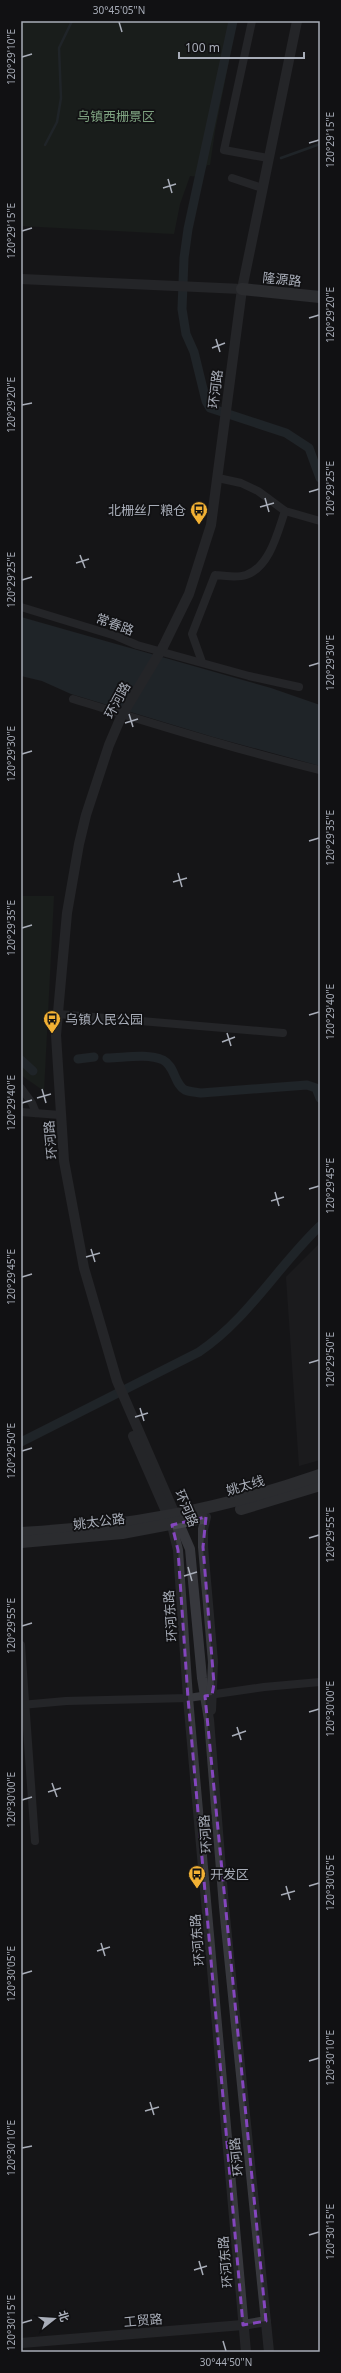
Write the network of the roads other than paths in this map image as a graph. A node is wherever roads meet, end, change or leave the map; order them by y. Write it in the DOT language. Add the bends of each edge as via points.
graph roads {
  1 [pos="252,21"];
  2 [pos="296,21"];
  3 [pos="268,158"];
  4 [pos="232,178"];
  5 [pos="262,188"];
  6 [pos="21,279"];
  7 [pos="242,289"];
  8 [pos="320,297"];
  9 [pos="218,478"];
  10 [pos="285,511"];
  11 [pos="320,521"];
  12 [pos="21,607"];
  13 [pos="202,662"];
  14 [pos="299,687"];
  15 [pos="73,699"];
  16 [pos="320,770"];
  17 [pos="58,1014"];
  18 [pos="283,1033"];
  19 [pos="21,1088"];
  20 [pos="21,1112"];
  21 [pos="36,1113"];
  22 [pos="60,1115"];
  23 [pos="320,1475"];
  24 [pos="320,1485"];
  25 [pos="206,1517"];
  26 [pos="174,1520"];
  27 [pos="21,1533"];
  28 [pos="21,1542"];
  29 [pos="21,1645"];
  30 [pos="320,1682"];
  31 [pos="188,1698"];
  32 [pos="23,1705"];
  33 [pos="209,1720"];
  34 [pos="35,1841"];
  35 [pos="266,2321"];
  36 [pos="243,2325"];
  37 [pos="21,2343"];
  38 [pos="246,2352"];
  39 [pos="269,2352"];
  1 -- 3 [label="street" via="224,150"];
  2 -- 3 [label="street, 环河路"];
  3 -- 5 [label="street, 环河路"];
  4 -- 5 [label="street"];
  5 -- 7 [label="street, 环河路"];
  6 -- 7 [label="street"];
  7 -- 8 [label="main road, 隆源路"];
  7 -- 9 [label="street, 环河路" via="228,382"];
  9 -- 10 [label="street" via="241,483 258,491"];
  9 -- 17 [label="street, 环河路, bridge" via="211,525 189,594 163,647 122,717 98,774 79,844 66,923"];
  10 -- 11 [label="street"];
  10 -- 13 [label="street" via="271,548 258,566 246,575 215,575 192,634"];
  12 -- 13 [label="street, 常春路" via="137,645"];
  13 -- 14 [label="street, 常春路"];
  15 -- 16 [label="street" via="146,719 244,752"];
  17 -- 18 [label="street"];
  17 -- 22 [label="street, 环河路" via="56,1034"];
  19 -- 21 [label="street"];
  20 -- 21 [label="street"];
  21 -- 22 [label="street"];
  22 -- 26 [label="street, 环河路" via="64,1162 86,1275 133,1436"];
  23 -- 26 [label="main road, 姚太线"];
  24 -- 25 [label="main road, 姚太线" via="274,1500"];
  25 -- 26 [label="main road, 姚太线"];
  25 -- 33 [label="street" via="203,1547 214,1684"];
  26 -- 27 [label="main road, 姚太公路"];
  26 -- 28 [label="main road, 姚太公路" via="89,1537"];
  26 -- 31 [label="street, 环河东路" via="182,1590"];
  26 -- 33 [label="street, 环河路" via="190,1549 202,1678"];
  29 -- 32 [label="street"];
  30 -- 31 [label="street"];
  31 -- 32 [label="street" via="66,1701"];
  31 -- 36 [label="street, 环河东路"];
  32 -- 34 [label="street"];
  33 -- 35 [label="street, 环河路" via="224,1907"];
  35 -- 36 [label="street, 工贸路"];
  35 -- 39 [label="street, 环河路"];
  36 -- 37 [label="street, 工贸路"];
  36 -- 38 [label="street, 环河东路"];
}
